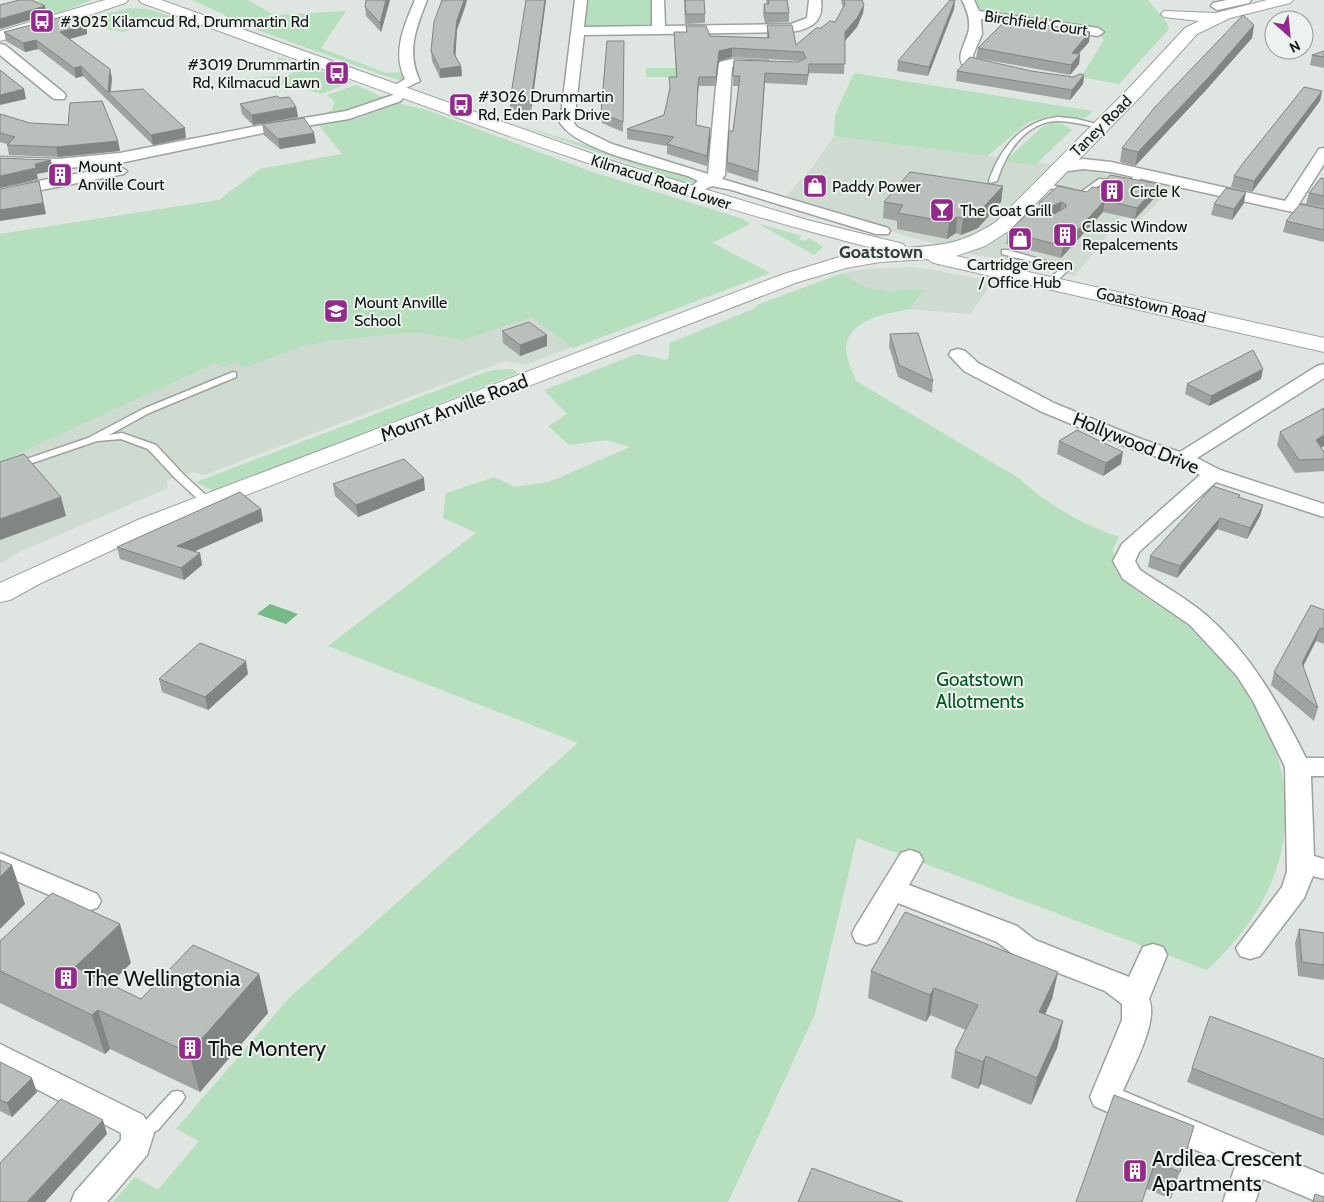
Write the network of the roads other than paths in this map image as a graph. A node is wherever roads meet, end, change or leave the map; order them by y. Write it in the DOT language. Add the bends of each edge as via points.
graph roads {
  1 [pos="120,0"];
  2 [pos="148,0"];
  3 [pos="421,0"];
  4 [pos="581,0"];
  5 [pos="658,0"];
  6 [pos="815,0"];
  7 [pos="968,0"];
  8 [pos="1157,0"];
  9 [pos="1245,0"];
  10 [pos="1286,0"];
  11 [pos="1217,12"];
  12 [pos="975,14"];
  13 [pos="1169,14"];
  14 [pos="659,29"];
  15 [pos="576,31"];
  16 [pos="1191,31"];
  17 [pos="1098,32"];
  18 [pos="0,36"];
  19 [pos="0,48"];
  20 [pos="777,65"];
  21 [pos="1009,71"];
  22 [pos="400,94"];
  23 [pos="59,96"];
  24 [pos="1100,126"];
  25 [pos="173,148"];
  26 [pos="1324,152"];
  27 [pos="0,162"];
  28 [pos="167,164"];
  29 [pos="151,167"];
  30 [pos="1061,167"];
  31 [pos="1139,174"];
  32 [pos="710,181"];
  33 [pos="993,181"];
  34 [pos="1043,185"];
  35 [pos="690,191"];
  36 [pos="0,194"];
  37 [pos="1083,195"];
  38 [pos="1076,202"];
  39 [pos="1290,206"];
  40 [pos="1324,214"];
  41 [pos="1015,218"];
  42 [pos="828,223"];
  43 [pos="882,231"];
  44 [pos="919,254"];
  45 [pos="1006,262"];
  46 [pos="794,277"];
  47 [pos="1324,344"];
  48 [pos="958,354"];
  49 [pos="1324,370"];
  50 [pos="233,375"];
  51 [pos="92,440"];
  52 [pos="1182,459"];
  53 [pos="0,471"];
  54 [pos="1213,474"];
  55 [pos="207,502"];
  56 [pos="1324,511"];
  57 [pos="0,594"];
  58 [pos="1324,766"];
  59 [pos="1298,767"];
  60 [pos="910,860"];
  61 [pos="0,863"];
  62 [pos="1312,865"];
  63 [pos="892,890"];
  64 [pos="66,900"];
  65 [pos="866,934"];
  66 [pos="1250,948"];
  67 [pos="1153,955"];
  68 [pos="1134,998"];
  69 [pos="0,1056"];
  70 [pos="177,1097"];
  71 [pos="138,1133"];
  72 [pos="1253,1161"];
  73 [pos="1324,1190"];
  74 [pos="87,1202"];
  75 [pos="1239,1202"];
  1 -- 18 [label="main road"];
  2 -- 22 [label="main road, Kilmacud Road Lower"];
  3 -- 22 [label="street" via="411,24 403,59 413,81"];
  4 -- 15 [label="street"];
  5 -- 14 [label="street"];
  6 -- 14 [label="street" via="817,10 805,27"];
  7 -- 12 [label="street"];
  8 -- 13 [label="main road"];
  9 -- 11 [label="street"];
  10 -- 11 [label="main road, Taney Road"];
  11 -- 13 [label="main road"];
  11 -- 16 [label="main road, Taney Road"];
  12 -- 17 [label="street, Birchfield Court"];
  12 -- 21 [label="street" via="978,30 966,56 967,61"];
  13 -- 16 [label="main road"];
  14 -- 15 [label="street"];
  15 -- 32 [label="street" via="567,123 572,130 607,147"];
  16 -- 24 [label="main road, Taney Road"];
  19 -- 23 [label="street"];
  20 -- 32 [label="street" via="725,65 717,175"];
  22 -- 25 [label="street" via="349,115 276,126"];
  22 -- 35 [label="main road, Kilmacud Road Lower"];
  24 -- 30 [label="main road, Taney Road"];
  24 -- 33 [label="lane" via="1072,120 1040,121 1001,154"];
  25 -- 27 [label="street" via="86,162"];
  25 -- 28 [label="street" via="177,155"];
  26 -- 39 [label="street"];
  29 -- 36 [label="street"];
  30 -- 31 [label="street" via="1083,164"];
  30 -- 34 [label="main road, Taney Road"];
  31 -- 37 [label="lane" via="1132,185 1099,181"];
  31 -- 39 [label="street"];
  32 -- 35 [label="street"];
  32 -- 42 [label="street" via="735,186"];
  34 -- 37 [label="lane"];
  34 -- 41 [label="main road, Taney Road"];
  35 -- 42 [label="main road, Kilmacud Road Lower" via="804,226"];
  37 -- 38 [label="lane"];
  39 -- 40 [label="street"];
  41 -- 44 [label="main road, Taney Road" via="967,247"];
  41 -- 45 [label="main road" via="990,245 988,252 995,262"];
  42 -- 43 [label="street"];
  42 -- 44 [label="main road, Kilmacud Road Lower"];
  42 -- 46 [label="main road" via="835,251"];
  44 -- 45 [label="main road, Goatstown Road"];
  44 -- 46 [label="main road, Mount Anville Road" via="859,259"];
  45 -- 47 [label="main road, Goatstown Road" via="1051,282"];
  46 -- 55 [label="main road, Mount Anville Road"];
  48 -- 52 [label="street, Hollywood Drive" via="971,367 1047,407"];
  49 -- 52 [label="street"];
  50 -- 51 [label="lane" via="146,411"];
  51 -- 53 [label="lane"];
  51 -- 55 [label="lane" via="122,436 152,447"];
  52 -- 54 [label="street, Hollywood Drive"];
  54 -- 56 [label="street, Hollywood Drive"];
  54 -- 59 [label="street" via="1130,549 1124,561 1132,574 1198,620 1246,671"];
  55 -- 57 [label="main road, Mount Anville Road" via="68,560"];
  58 -- 59 [label="street"];
  59 -- 62 [label="street" via="1301,813"];
  60 -- 63 [label="street"];
  61 -- 64 [label="street"];
  62 -- 66 [label="street" via="1301,872 1294,891"];
  63 -- 65 [label="street"];
  63 -- 68 [label="street" via="1007,934 1025,948 1115,983"];
  67 -- 68 [label="street"];
  68 -- 72 [label="street" via="1139,1008 1137,1020 1105,1097"];
  69 -- 71 [label="street" via="132,1124"];
  70 -- 71 [label="lane" via="152,1125"];
  71 -- 74 [label="street" via="136,1145"];
  72 -- 73 [label="street"];
  72 -- 75 [label="street"];
}
